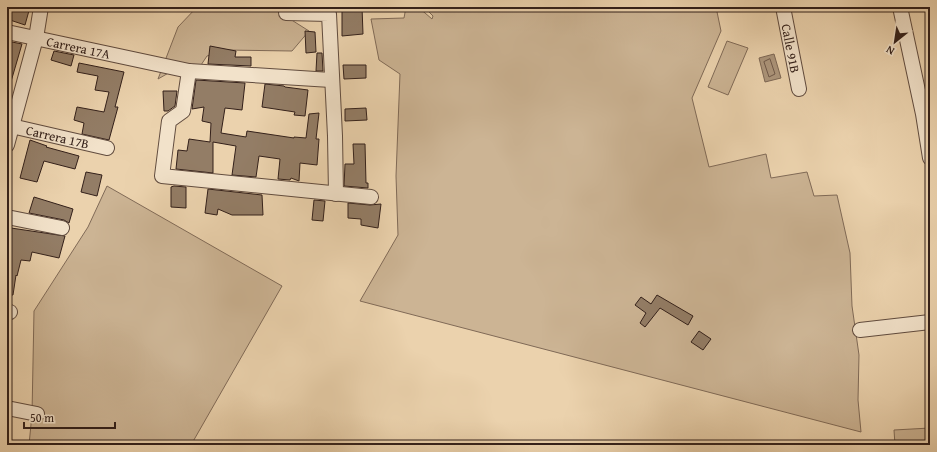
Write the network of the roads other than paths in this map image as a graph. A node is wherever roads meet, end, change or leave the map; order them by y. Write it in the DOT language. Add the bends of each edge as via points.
graph roads {
  1 [pos="41,7"];
  2 [pos="783,7"];
  3 [pos="900,7"];
  4 [pos="286,13"];
  5 [pos="7,32"];
  6 [pos="36,38"];
  7 [pos="189,72"];
  8 [pos="331,80"];
  9 [pos="799,89"];
  10 [pos="10,125"];
  11 [pos="7,145"];
  12 [pos="107,148"];
  13 [pos="929,150"];
  14 [pos="336,194"];
  15 [pos="370,197"];
  16 [pos="7,218"];
  17 [pos="62,228"];
  18 [pos="930,322"];
  19 [pos="860,330"];
  20 [pos="7,408"];
  21 [pos="37,414"];
  1 -- 6 [label="street"];
  2 -- 9 [label="street, Calle 91B"];
  3 -- 13 [label="street"];
  4 -- 8 [label="street" via="329,14"];
  5 -- 6 [label="street, Carrera 17A"];
  6 -- 7 [label="street, Carrera 17A"];
  6 -- 10 [label="street"];
  7 -- 8 [label="street, Carrera 17A"];
  7 -- 14 [label="street" via="182,111 169,121 162,176"];
  8 -- 14 [label="street"];
  10 -- 11 [label="street"];
  10 -- 12 [label="street, Carrera 17B"];
  14 -- 15 [label="street"];
  16 -- 17 [label="street"];
  18 -- 19 [label="street"];
  20 -- 21 [label="street"];
}
